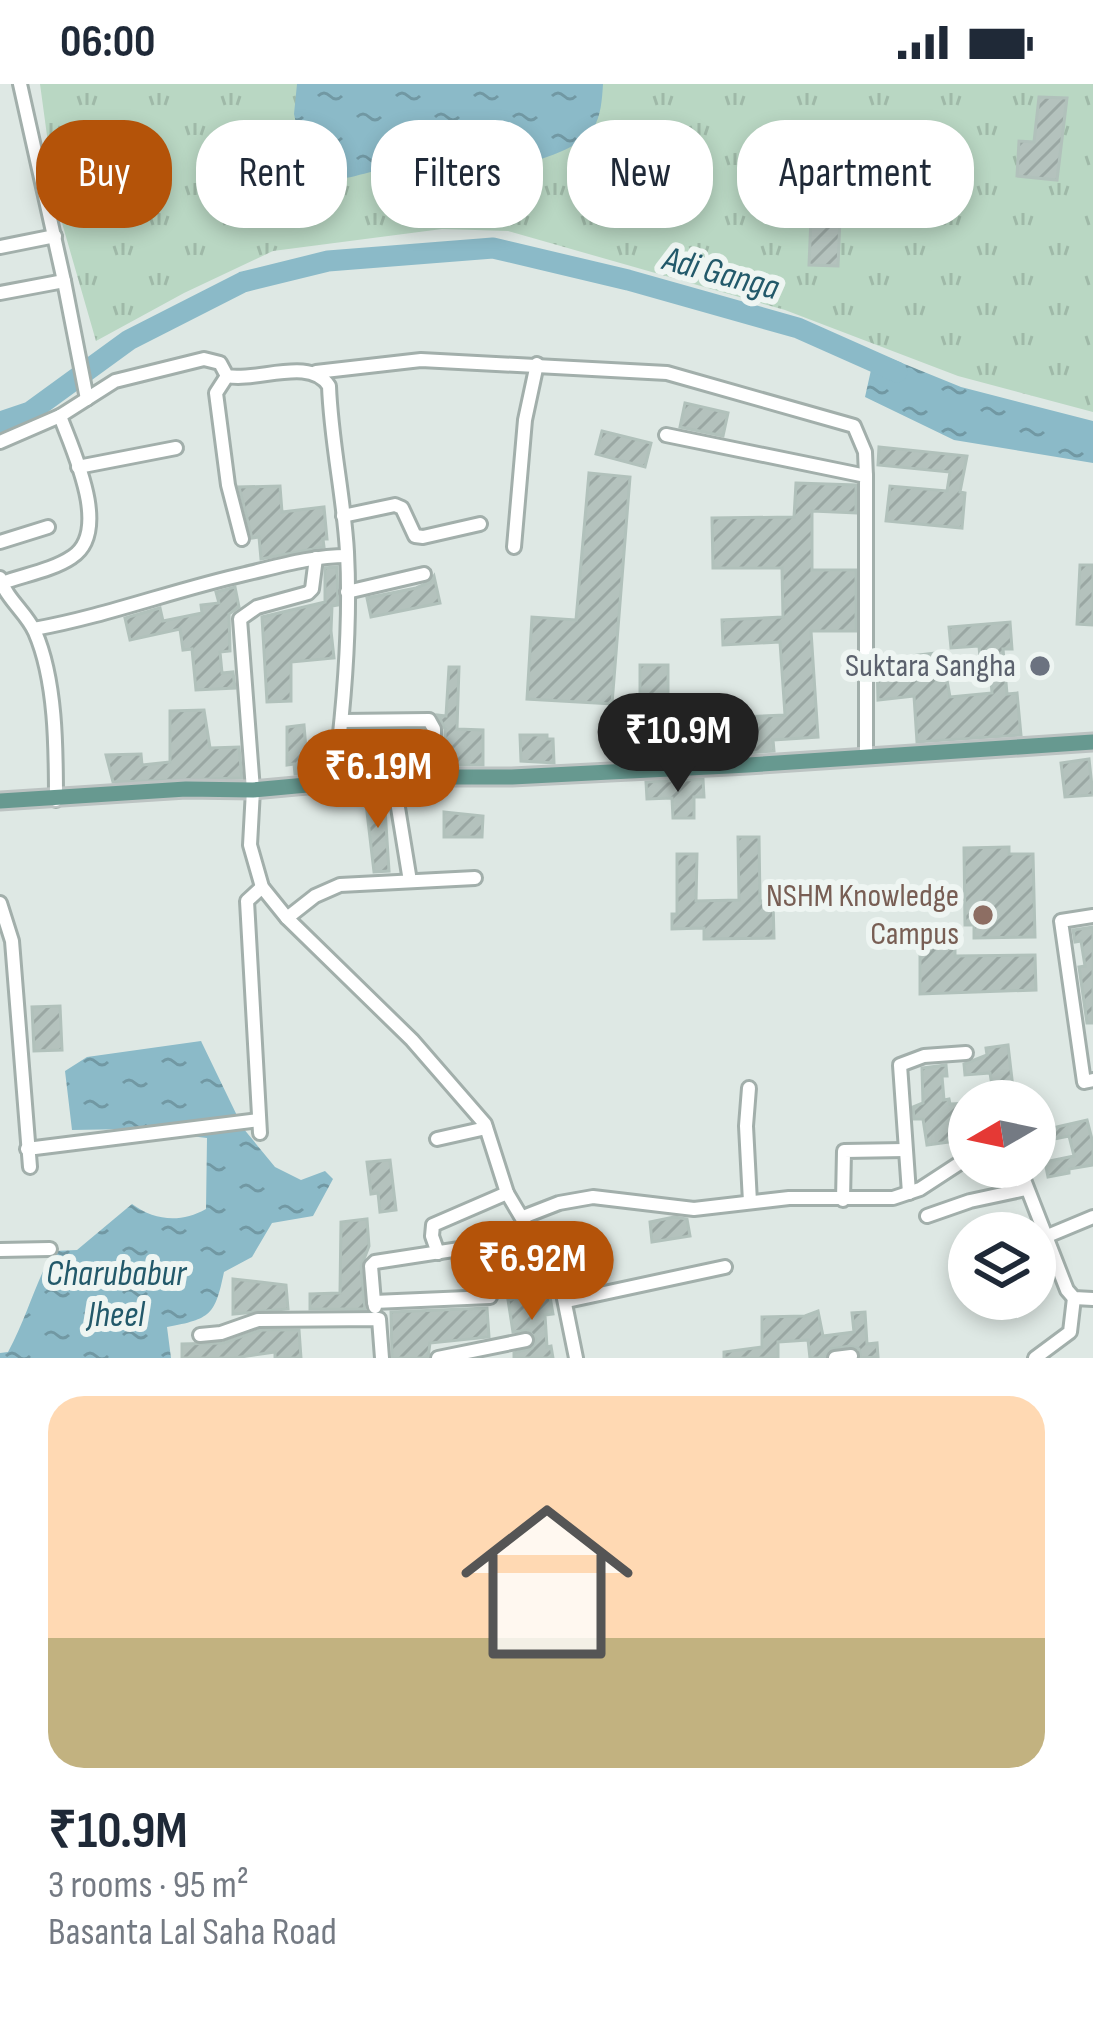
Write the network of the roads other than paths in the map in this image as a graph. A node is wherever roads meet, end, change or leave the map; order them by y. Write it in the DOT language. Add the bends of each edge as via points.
graph roads {
  1 [pos="20,84"];
  2 [pos="55,236"];
  3 [pos="0,247"];
  4 [pos="64,281"];
  5 [pos="0,292"];
  6 [pos="537,364"];
  7 [pos="316,372"];
  8 [pos="227,376"];
  9 [pos="85,397"];
  10 [pos="63,415"];
  11 [pos="666,435"];
  12 [pos="0,442"];
  13 [pos="176,448"];
  14 [pos="78,467"];
  15 [pos="866,476"];
  16 [pos="343,516"];
  17 [pos="480,524"];
  18 [pos="48,527"];
  19 [pos="242,539"];
  20 [pos="0,542"];
  21 [pos="514,547"];
  22 [pos="347,556"];
  23 [pos="316,558"];
  24 [pos="424,574"];
  25 [pos="1,581"];
  26 [pos="347,592"];
  27 [pos="34,629"];
  28 [pos="342,721"];
  29 [pos="1093,742"];
  30 [pos="866,758"];
  31 [pos="393,777"];
  32 [pos="434,777"];
  33 [pos="334,784"];
  34 [pos="224,790"];
  35 [pos="254,790"];
  36 [pos="56,800"];
  37 [pos="0,801"];
  38 [pos="252,829"];
  39 [pos="475,878"];
  40 [pos="410,880"];
  41 [pos="262,886"];
  42 [pos="0,903"];
  43 [pos="1093,916"];
  44 [pos="287,918"];
  45 [pos="966,1053"];
  46 [pos="1093,1080"];
  47 [pos="749,1088"];
  48 [pos="486,1128"];
  49 [pos="437,1139"];
  50 [pos="27,1149"];
  51 [pos="905,1150"];
  52 [pos="30,1167"];
  53 [pos="948,1172"];
  54 [pos="1026,1189"];
  55 [pos="507,1193"];
  56 [pos="909,1193"];
  57 [pos="843,1200"];
  58 [pos="750,1202"];
  59 [pos="1035,1212"];
  60 [pos="927,1216"];
  61 [pos="524,1217"];
  62 [pos="1093,1217"];
  63 [pos="533,1232"];
  64 [pos="1056,1232"];
  65 [pos="50,1249"];
  66 [pos="0,1250"];
  67 [pos="438,1253"];
  68 [pos="1056,1260"];
  69 [pos="725,1267"];
  70 [pos="490,1297"];
  71 [pos="1074,1298"];
  72 [pos="1093,1299"];
  73 [pos="567,1301"];
  74 [pos="374,1302"];
  75 [pos="379,1319"];
  76 [pos="200,1335"];
  77 [pos="526,1340"];
  78 [pos="851,1355"];
  79 [pos="382,1358"];
  80 [pos="438,1358"];
  81 [pos="577,1358"];
  82 [pos="835,1358"];
  83 [pos="1035,1358"];
  1 -- 2 [label="street"];
  2 -- 3 [label="street"];
  2 -- 4 [label="street"];
  4 -- 5 [label="street"];
  4 -- 9 [label="street"];
  6 -- 7 [label="street" via="421,360"];
  6 -- 15 [label="street" via="668,373 854,426"];
  6 -- 21 [label="street"];
  7 -- 8 [label="street"];
  7 -- 16 [label="street" via="329,386"];
  8 -- 9 [label="street" via="214,360 189,360"];
  8 -- 19 [label="street" via="216,393"];
  9 -- 10 [label="street"];
  10 -- 12 [label="street"];
  10 -- 14 [label="street"];
  11 -- 15 [label="street"];
  13 -- 14 [label="street"];
  14 -- 25 [label="street" via="90,513 78,551"];
  15 -- 30 [label="street"];
  16 -- 17 [label="street" via="394,505 423,537"];
  16 -- 22 [label="street"];
  18 -- 20 [label="street"];
  22 -- 23 [label="street"];
  22 -- 26 [label="street"];
  23 -- 27 [label="street"];
  23 -- 35 [label="street" via="308,593 240,619"];
  24 -- 26 [label="street"];
  25 -- 27 [label="street"];
  26 -- 28 [label="street"];
  27 -- 36 [label="street" via="56,736"];
  28 -- 32 [label="street" via="429,720"];
  28 -- 33 [label="street"];
  29 -- 30 [label="main road"];
  30 -- 32 [label="main road"];
  31 -- 32 [label="main road"];
  31 -- 33 [label="main road"];
  31 -- 40 [label="street"];
  33 -- 35 [label="main road"];
  34 -- 35 [label="main road"];
  34 -- 36 [label="main road"];
  34 -- 38 [label="street" via="242,803"];
  35 -- 38 [label="street"];
  36 -- 37 [label="main road"];
  38 -- 41 [label="street"];
  39 -- 40 [label="street"];
  40 -- 44 [label="street" via="340,885"];
  41 -- 44 [label="street"];
  41 -- 50 [label="street" via="248,901 260,1126"];
  42 -- 50 [label="street" via="12,941"];
  43 -- 46 [label="street" via="1061,921 1084,1082"];
  44 -- 48 [label="street" via="412,1040"];
  45 -- 51 [label="street" via="900,1065"];
  47 -- 58 [label="street"];
  48 -- 49 [label="street"];
  48 -- 55 [label="street"];
  50 -- 52 [label="street"];
  51 -- 56 [label="street"];
  51 -- 57 [label="street" via="844,1150"];
  53 -- 56 [label="street"];
  54 -- 59 [label="street"];
  54 -- 60 [label="street"];
  55 -- 61 [label="street"];
  55 -- 67 [label="street" via="433,1226"];
  56 -- 57 [label="street"];
  57 -- 58 [label="street"];
  58 -- 61 [label="street" via="685,1209 593,1197"];
  61 -- 63 [label="street"];
  62 -- 64 [label="street"];
  63 -- 67 [label="street"];
  63 -- 73 [label="street"];
  65 -- 66 [label="street"];
  67 -- 74 [label="street" via="370,1266"];
  68 -- 71 [label="street"];
  69 -- 73 [label="street"];
  70 -- 74 [label="street"];
  71 -- 72 [label="street"];
  71 -- 83 [label="street" via="1070,1332"];
  73 -- 81 [label="street"];
  74 -- 75 [label="street"];
  75 -- 76 [label="street" via="257,1320"];
  75 -- 79 [label="street"];
  77 -- 80 [label="street"];
  78 -- 82 [label="street"];
}
